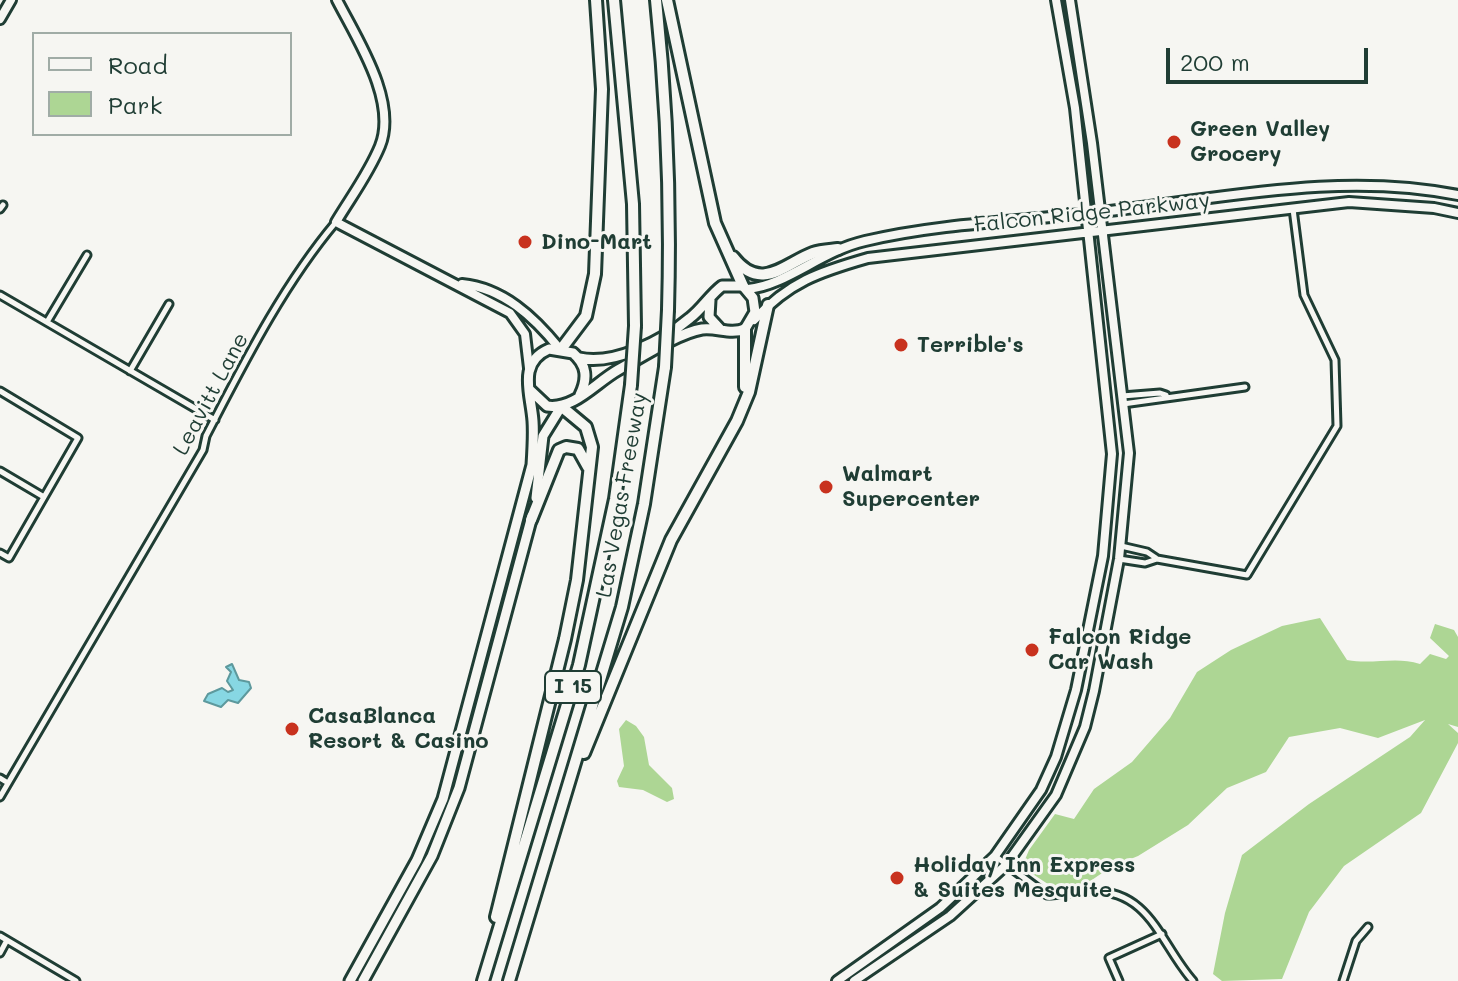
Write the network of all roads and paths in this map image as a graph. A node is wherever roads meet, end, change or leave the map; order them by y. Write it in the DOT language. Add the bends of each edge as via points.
graph roads {
  1 [pos="11,0"];
  2 [pos="337,0"];
  3 [pos="596,0"];
  4 [pos="614,0"];
  5 [pos="656,0"];
  6 [pos="667,0"];
  7 [pos="1056,0"];
  8 [pos="1070,0"];
  9 [pos="0,19"];
  10 [pos="1072,90"];
  11 [pos="1088,116"];
  12 [pos="1458,195"];
  13 [pos="1293,209"];
  14 [pos="1100,212"];
  15 [pos="1458,213"];
  16 [pos="1086,214"];
  17 [pos="336,222"];
  18 [pos="715,223"];
  19 [pos="1102,230"];
  20 [pos="1089,231"];
  21 [pos="838,249"];
  22 [pos="87,255"];
  23 [pos="457,283"];
  24 [pos="745,287"];
  25 [pos="0,295"];
  26 [pos="711,297"];
  27 [pos="169,304"];
  28 [pos="768,305"];
  29 [pos="47,322"];
  30 [pos="747,326"];
  31 [pos="721,330"];
  32 [pos="568,352"];
  33 [pos="529,368"];
  34 [pos="130,371"];
  35 [pos="528,386"];
  36 [pos="1245,387"];
  37 [pos="0,391"];
  38 [pos="580,395"];
  39 [pos="1123,400"];
  40 [pos="745,401"];
  41 [pos="561,407"];
  42 [pos="215,420"];
  43 [pos="0,471"];
  44 [pos="590,473"];
  45 [pos="44,497"];
  46 [pos="531,520"];
  47 [pos="1104,542"];
  48 [pos="1121,546"];
  49 [pos="0,553"];
  50 [pos="1103,556"];
  51 [pos="1119,559"];
  52 [pos="1157,559"];
  53 [pos="0,778"];
  54 [pos="8,783"];
  55 [pos="0,797"];
  56 [pos="557,822"];
  57 [pos="995,856"];
  58 [pos="1006,865"];
  59 [pos="1368,927"];
  60 [pos="1162,934"];
  61 [pos="0,936"];
  62 [pos="7,940"];
  63 [pos="0,953"];
  64 [pos="76,981"];
  65 [pos="350,981"];
  66 [pos="363,981"];
  67 [pos="482,981"];
  68 [pos="509,981"];
  69 [pos="837,981"];
  70 [pos="854,981"];
  71 [pos="1119,981"];
  72 [pos="1193,981"];
  73 [pos="1343,981"];
  1 -- 9 [label="main road"];
  2 -- 17 [label="main road, Leavitt Lane" via="381,96 384,121 382,143"];
  3 -- 32 [label="highway" via="602,89 595,274 586,316"];
  4 -- 67 [label="highway, Las Vegas Freeway / I 15, bridge" via="633,204 631,385 613,512 583,651"];
  5 -- 56 [label="highway, Las Vegas Freeway / I 15, bridge" via="671,200 665,367 634,559"];
  6 -- 18 [label="highway"];
  7 -- 10 [label="main road"];
  8 -- 11 [label="main road"];
  10 -- 11 [label="main road" via="1081,114"];
  10 -- 16 [label="main road"];
  11 -- 14 [label="main road"];
  12 -- 14 [label="main road, Falcon Ridge Parkway" via="1413,186 1321,185"];
  13 -- 15 [label="main road, Falcon Ridge Parkway" via="1349,202"];
  13 -- 19 [label="main road, Falcon Ridge Parkway"];
  13 -- 52 [label="street" via="1304,295 1335,360 1337,426 1247,575"];
  14 -- 16 [label="main road, Falcon Ridge Parkway"];
  14 -- 19 [label="main road"];
  16 -- 20 [label="main road"];
  16 -- 21 [label="main road, Falcon Ridge Parkway" via="900,234"];
  17 -- 23 [label="main road"];
  17 -- 42 [label="street, Leavitt Lane" via="309,253"];
  18 -- 21 [label="highway" via="737,262 760,274"];
  18 -- 24 [label="highway"];
  19 -- 20 [label="main road, Falcon Ridge Parkway"];
  19 -- 39 [label="main road"];
  20 -- 28 [label="main road, Falcon Ridge Parkway" via="868,258 800,280"];
  20 -- 47 [label="main road" via="1112,454"];
  21 -- 24 [label="main road, Falcon Ridge Parkway" via="778,282"];
  22 -- 29 [label="street"];
  23 -- 32 [label="main road" via="480,286 517,305"];
  23 -- 33 [label="main road" via="515,318 527,341"];
  24 -- 26 [label="main road, Falcon Ridge Parkway" via="722,286"];
  24 -- 30 [label="main road" via="755,305"];
  25 -- 29 [label="street"];
  26 -- 31 [label="main road" via="709,317"];
  26 -- 32 [label="main road, Falcon Ridge Parkway" via="687,322 617,359 601,362"];
  27 -- 34 [label="street"];
  28 -- 30 [label="main road, Falcon Ridge Parkway"];
  28 -- 40 [label="highway"];
  29 -- 34 [label="street"];
  30 -- 31 [label="main road"];
  30 -- 40 [label="highway"];
  31 -- 38 [label="main road" via="688,333"];
  32 -- 33 [label="main road" via="540,353"];
  32 -- 38 [label="main road" via="585,369"];
  33 -- 35 [label="main road"];
  34 -- 42 [label="street"];
  35 -- 41 [label="main road" via="537,400"];
  35 -- 65 [label="main road" via="532,465 452,774 417,860"];
  36 -- 39 [label="street" via="1166,395 1161,400"];
  37 -- 45 [label="street" via="78,438"];
  38 -- 41 [label="main road"];
  39 -- 48 [label="main road" via="1129,453"];
  40 -- 56 [label="highway" via="649,588"];
  41 -- 44 [label="highway" via="586,427 592,447"];
  41 -- 46 [label="main road" via="543,436"];
  42 -- 54 [label="street, Leavitt Lane" via="203,450"];
  43 -- 45 [label="street"];
  44 -- 46 [label="highway" via="578,449 559,450"];
  44 -- 67 [label="highway" via="565,639"];
  45 -- 49 [label="street" via="9,558"];
  46 -- 66 [label="main road" via="459,788 432,856"];
  47 -- 48 [label="main road"];
  47 -- 50 [label="main road"];
  48 -- 51 [label="main road"];
  48 -- 52 [label="street"];
  50 -- 51 [label="main road"];
  50 -- 57 [label="main road" via="1076,690 1056,757 1041,790"];
  51 -- 52 [label="street"];
  51 -- 58 [label="main road" via="1094,691 1075,756 1033,832"];
  53 -- 54 [label="street"];
  54 -- 55 [label="street, Leavitt Lane"];
  56 -- 68 [label="highway, Las Vegas Freeway / I 15"];
  57 -- 58 [label="street"];
  57 -- 69 [label="main road" via="940,908"];
  58 -- 60 [label="street" via="1047,895 1116,894 1140,905"];
  58 -- 70 [label="main road" via="950,916"];
  59 -- 73 [label="street" via="1356,941"];
  60 -- 71 [label="street" via="1109,958"];
  60 -- 72 [label="street"];
  61 -- 62 [label="street"];
  62 -- 63 [label="street"];
  62 -- 64 [label="street"];
}
